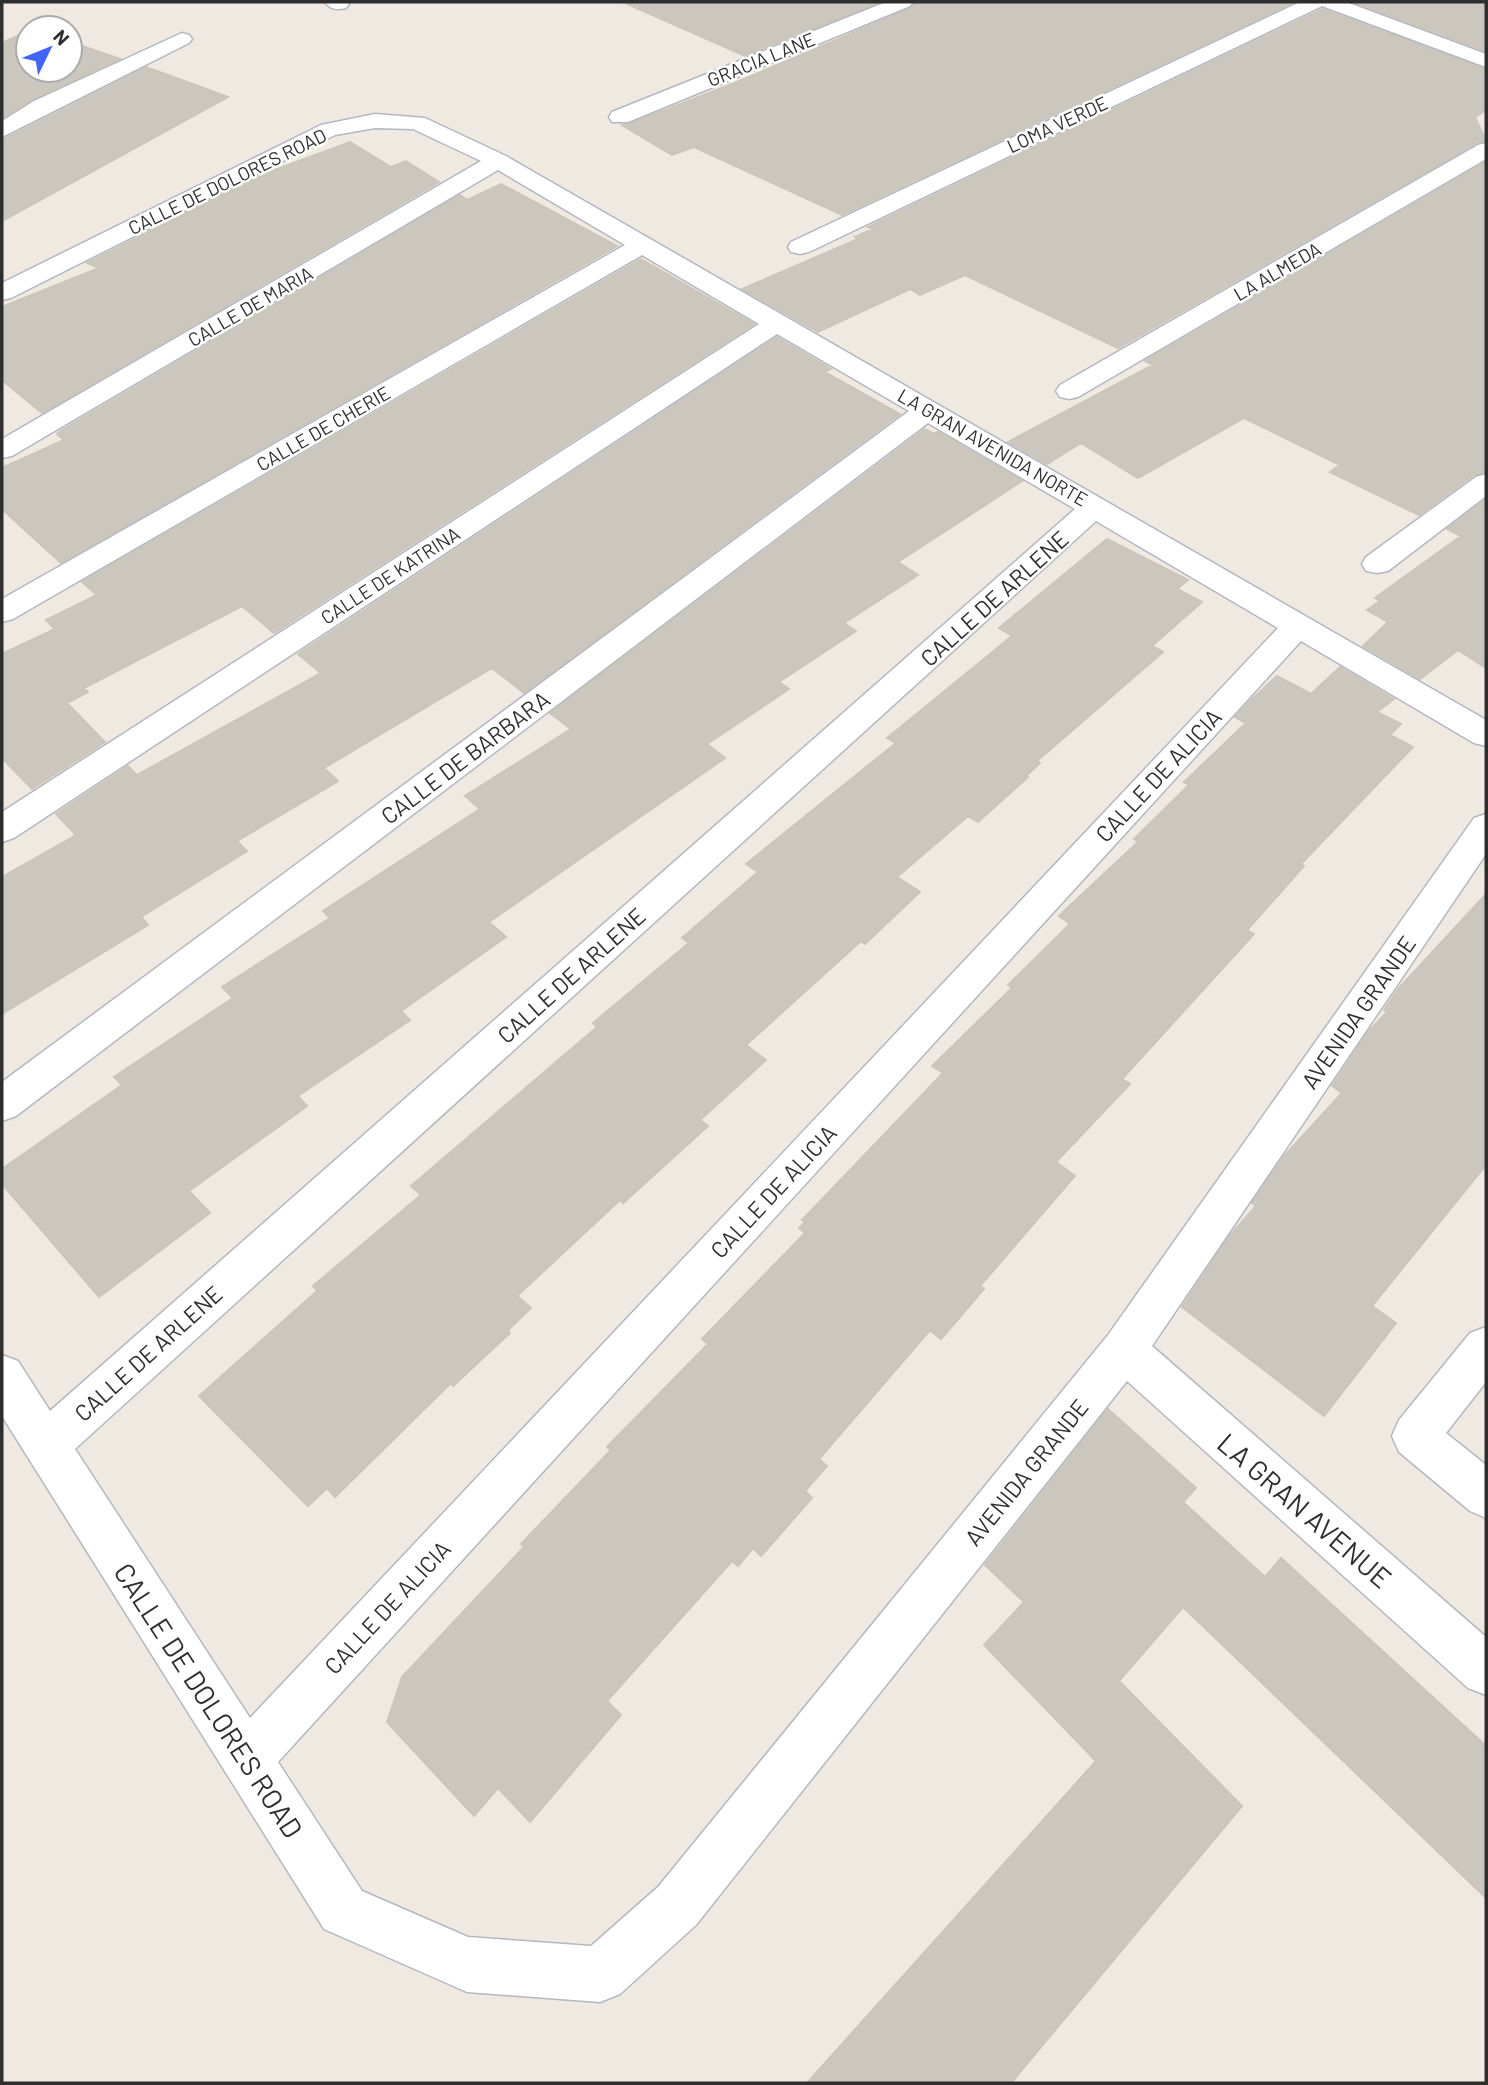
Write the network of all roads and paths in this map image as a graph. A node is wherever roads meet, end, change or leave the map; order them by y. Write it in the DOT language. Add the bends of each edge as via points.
graph roads {
  1 [pos="903,2"];
  2 [pos="1315,2"];
  3 [pos="1328,2"];
  4 [pos="182,39"];
  5 [pos="1486,61"];
  6 [pos="620,117"];
  7 [pos="2,130"];
  8 [pos="1486,150"];
  9 [pos="498,161"];
  10 [pos="644,244"];
  11 [pos="800,247"];
  12 [pos="2,293"];
  13 [pos="779,322"];
  14 [pos="1069,391"];
  15 [pos="928,410"];
  16 [pos="2,450"];
  17 [pos="1486,483"];
  18 [pos="1096,506"];
  19 [pos="1377,564"];
  20 [pos="2,612"];
  21 [pos="1298,625"];
  22 [pos="1486,735"];
  23 [pos="1486,827"];
  24 [pos="2,829"];
  25 [pos="2,1104"];
  26 [pos="1486,1349"];
  27 [pos="1124,1350"];
  28 [pos="2,1376"];
  29 [pos="46,1445"];
  30 [pos="1486,1495"];
  31 [pos="1486,1670"];
  32 [pos="247,1758"];
  33 [pos="467,1964"];
  1 -- 6 [label="street, GRACIA LANE"];
  2 -- 11 [label="street, LOMA VERDE"];
  3 -- 5 [label="street"];
  4 -- 7 [label="street"];
  8 -- 14 [label="street, LA ALMEDA"];
  9 -- 10 [label="street, LA GRAN AVENIDA NORTE"];
  9 -- 12 [label="street, CALLE DE DOLORES ROAD" via="417,122 375,121 329,130"];
  9 -- 16 [label="street, CALLE DE MARIA"];
  10 -- 13 [label="street, LA GRAN AVENIDA NORTE"];
  10 -- 20 [label="street, CALLE DE CHERIE"];
  13 -- 15 [label="street, LA GRAN AVENIDA NORTE"];
  13 -- 24 [label="street, CALLE DE KATRINA"];
  15 -- 18 [label="street, LA GRAN AVENIDA NORTE"];
  15 -- 25 [label="street, CALLE DE BARBARA"];
  17 -- 19 [label="street"];
  18 -- 21 [label="street, LA GRAN AVENIDA NORTE"];
  18 -- 29 [label="street, CALLE DE ARLENE"];
  21 -- 22 [label="street, LA GRAN AVENIDA NORTE"];
  21 -- 32 [label="street, CALLE DE ALICIA"];
  23 -- 27 [label="street, AVENIDA GRANDE"];
  26 -- 30 [label="street" via="1415,1436"];
  27 -- 31 [label="street, LA GRAN AVENUE"];
  27 -- 33 [label="street, AVENIDA GRANDE" via="677,1906 600,1974"];
  28 -- 29 [label="street, CALLE DE DOLORES ROAD"];
  29 -- 32 [label="street, CALLE DE DOLORES ROAD"];
  32 -- 33 [label="street, CALLE DE DOLORES ROAD" via="343,1910"];
}
